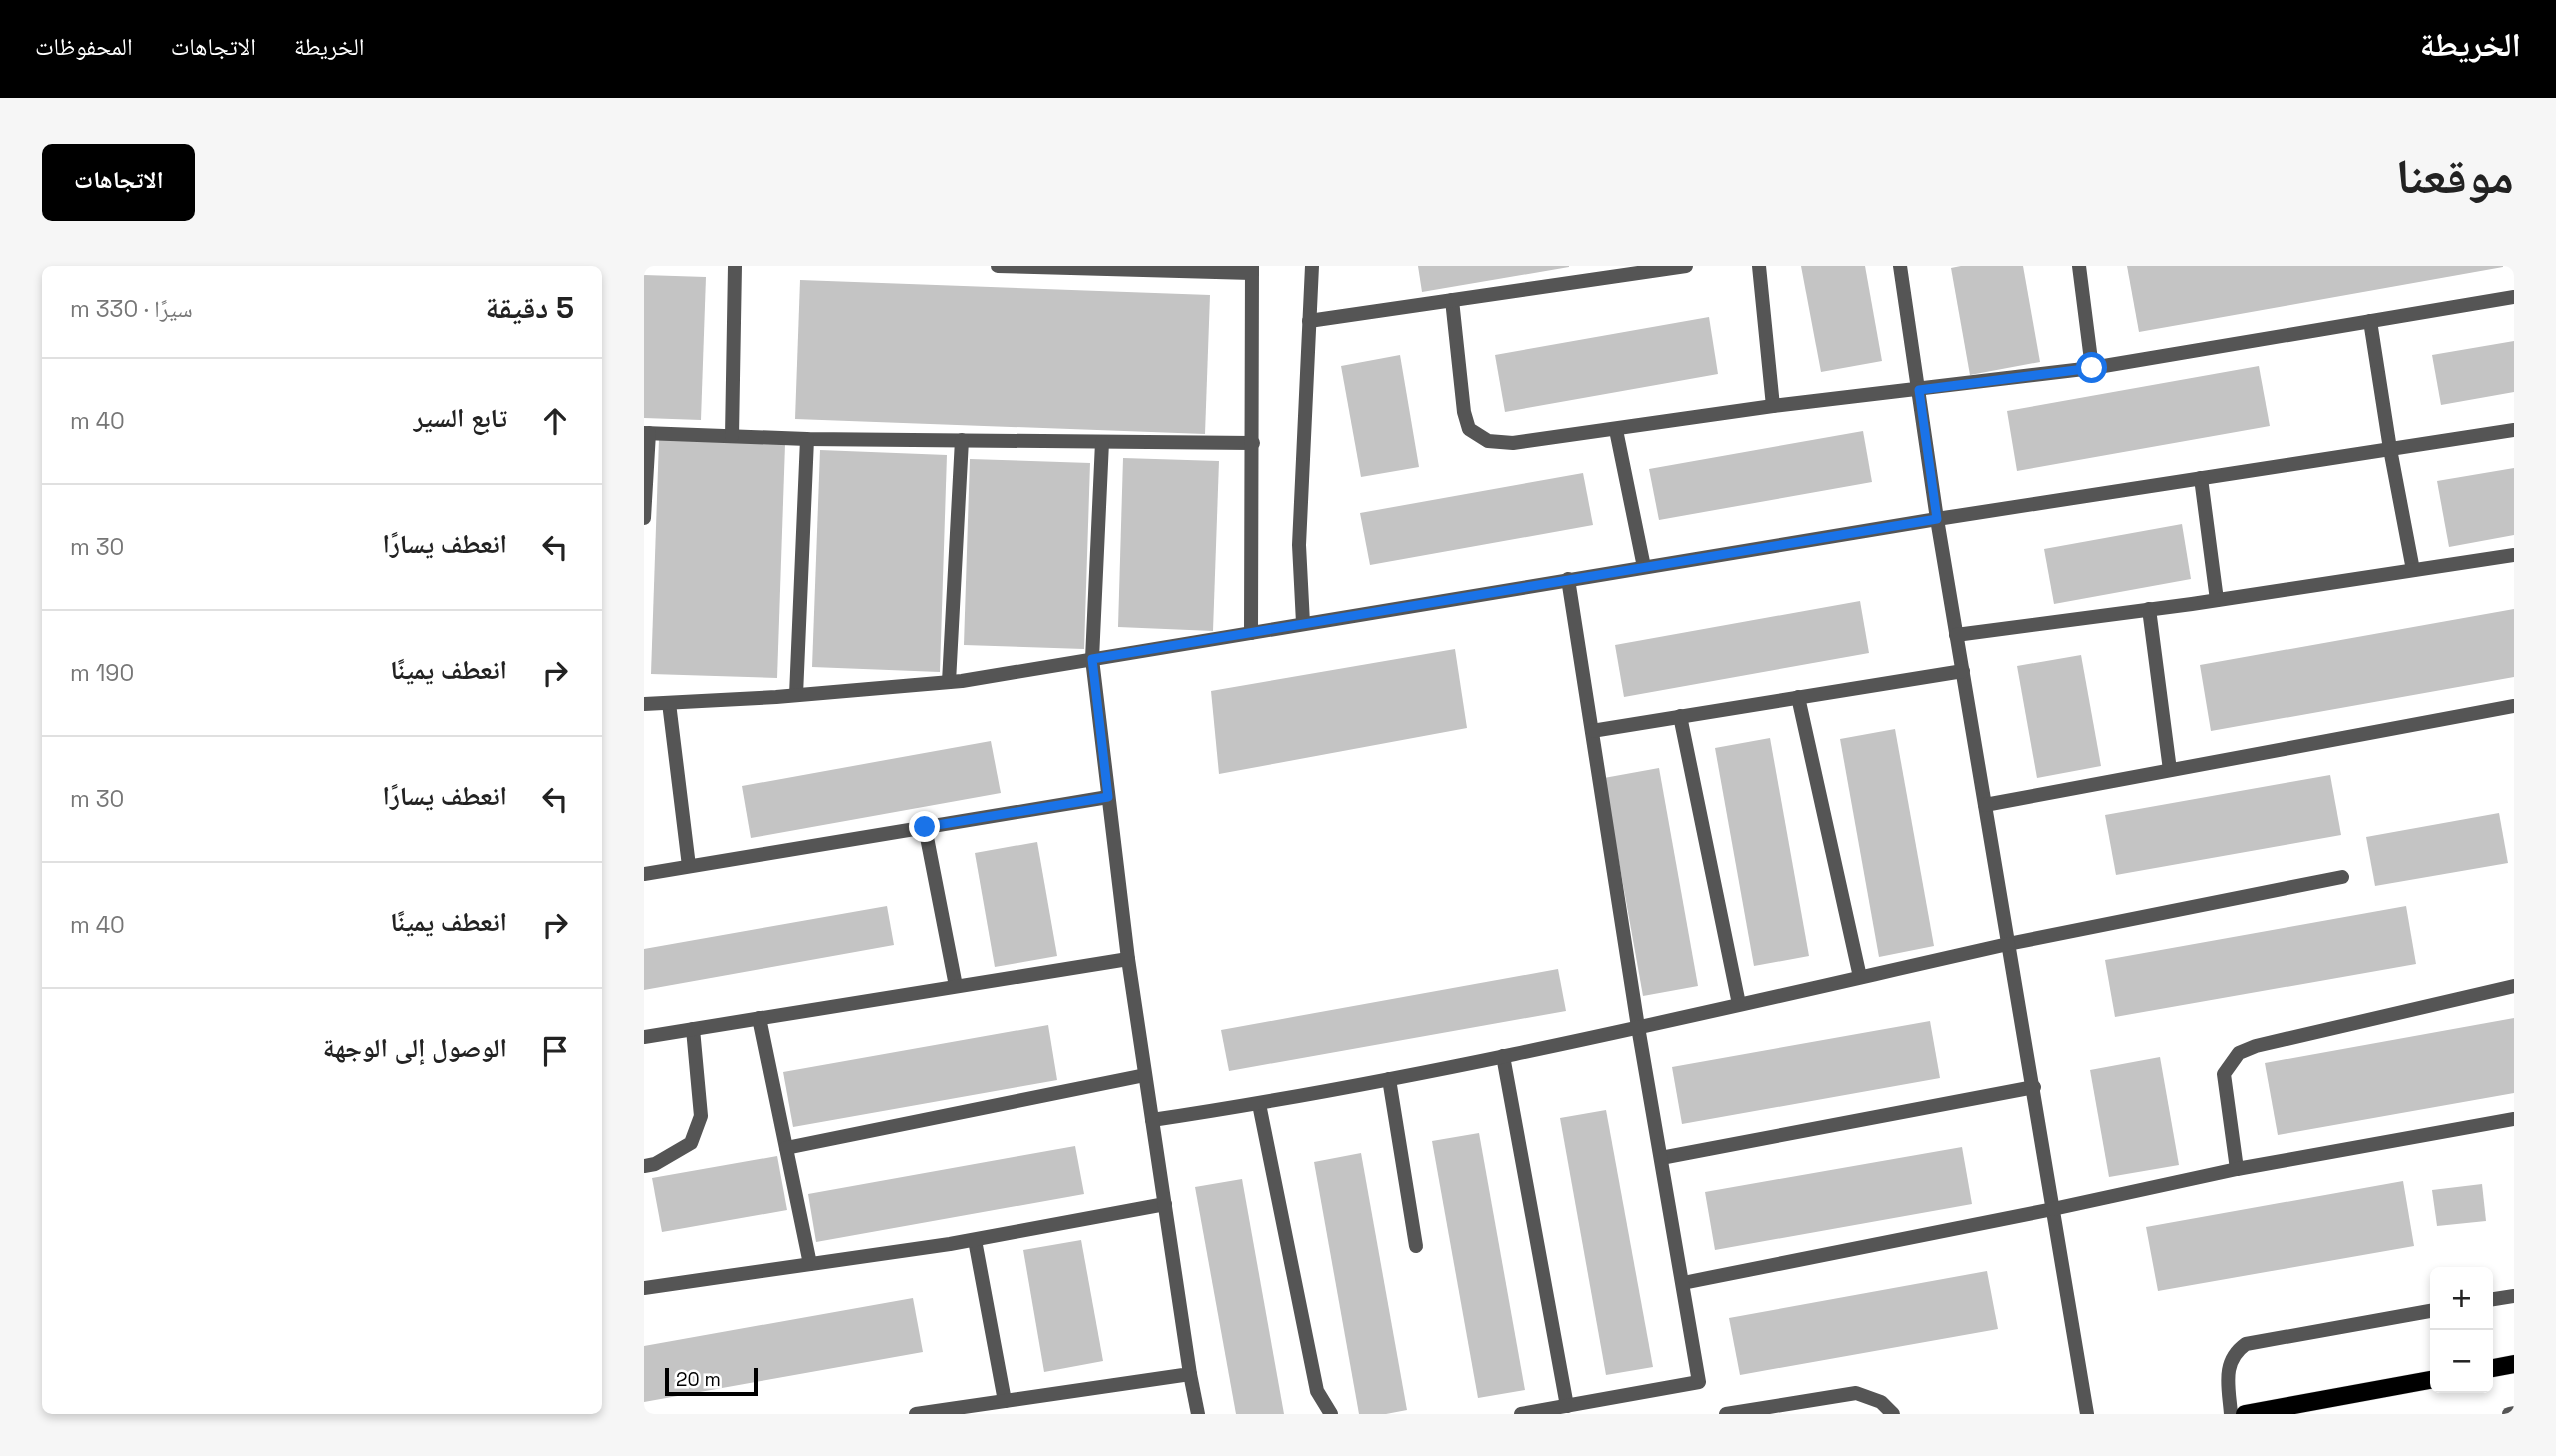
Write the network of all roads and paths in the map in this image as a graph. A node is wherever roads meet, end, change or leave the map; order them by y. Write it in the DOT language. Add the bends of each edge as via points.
graph roads {
  1 [pos="735,266"];
  2 [pos="998,266"];
  3 [pos="1312,266"];
  4 [pos="1686,266"];
  5 [pos="1759,266"];
  6 [pos="1900,266"];
  7 [pos="2079,266"];
  8 [pos="1113,268"];
  9 [pos="1252,269"];
  10 [pos="2514,297"];
  11 [pos="1452,300"];
  12 [pos="1309,321"];
  13 [pos="2370,321"];
  14 [pos="2092,368"];
  15 [pos="1919,390"];
  16 [pos="1773,405"];
  17 [pos="1616,430"];
  18 [pos="2514,430"];
  19 [pos="647,433"];
  20 [pos="732,436"];
  21 [pos="807,439"];
  22 [pos="962,440"];
  23 [pos="1102,442"];
  24 [pos="1253,443"];
  25 [pos="2390,449"];
  26 [pos="2201,478"];
  27 [pos="644,518"];
  28 [pos="1937,519"];
  29 [pos="2514,555"];
  30 [pos="1644,567"];
  31 [pos="2413,570"];
  32 [pos="1568,579"];
  33 [pos="2217,600"];
  34 [pos="2150,608"];
  35 [pos="1303,623"];
  36 [pos="1251,633"];
  37 [pos="1956,635"];
  38 [pos="1092,659"];
  39 [pos="1962,671"];
  40 [pos="949,682"];
  41 [pos="796,695"];
  42 [pos="1798,697"];
  43 [pos="670,703"];
  44 [pos="644,704"];
  45 [pos="2514,706"];
  46 [pos="1680,716"];
  47 [pos="1592,731"];
  48 [pos="2170,770"];
  49 [pos="1108,797"];
  50 [pos="1985,805"];
  51 [pos="925,827"];
  52 [pos="688,866"];
  53 [pos="644,874"];
  54 [pos="2342,877"];
  55 [pos="2008,944"];
  56 [pos="1128,959"];
  57 [pos="1860,977"];
  58 [pos="956,986"];
  59 [pos="2514,986"];
  60 [pos="1739,1004"];
  61 [pos="759,1018"];
  62 [pos="1638,1027"];
  63 [pos="693,1029"];
  64 [pos="644,1037"];
  65 [pos="1503,1056"];
  66 [pos="1145,1074"];
  67 [pos="1389,1079"];
  68 [pos="2034,1087"];
  69 [pos="1259,1104"];
  70 [pos="2514,1118"];
  71 [pos="1152,1120"];
  72 [pos="786,1148"];
  73 [pos="1661,1158"];
  74 [pos="644,1166"];
  75 [pos="2237,1169"];
  76 [pos="1165,1204"];
  77 [pos="2053,1209"];
  78 [pos="975,1240"];
  79 [pos="1416,1246"];
  80 [pos="810,1264"];
  81 [pos="1683,1283"];
  82 [pos="644,1288"];
  83 [pos="2514,1296"];
  84 [pos="2493,1299"];
  85 [pos="2430,1311"];
  86 [pos="2514,1364"];
  87 [pos="2493,1368"];
  88 [pos="1190,1374"];
  89 [pos="2430,1380"];
  90 [pos="1005,1401"];
  91 [pos="1567,1406"];
  92 [pos="2267,1412"];
  93 [pos="916,1414"];
  94 [pos="1198,1414"];
  95 [pos="1331,1414"];
  96 [pos="1521,1414"];
  97 [pos="1726,1414"];
  98 [pos="1894,1414"];
  99 [pos="2087,1414"];
  100 [pos="2231,1414"];
  101 [pos="2245,1414"];
  1 -- 20 [label="street"];
  2 -- 8 [label="street"];
  3 -- 12 [label="street"];
  4 -- 11 [label="street"];
  5 -- 16 [label="street"];
  6 -- 15 [label="street"];
  7 -- 14 [label="street"];
  8 -- 9 [label="street"];
  9 -- 24 [label="street"];
  10 -- 13 [label="street"];
  11 -- 12 [label="street"];
  11 -- 17 [label="street" via="1469,429 1488,441 1513,443"];
  12 -- 35 [label="street" via="1299,545"];
  13 -- 14 [label="street"];
  13 -- 25 [label="street"];
  14 -- 15 [label="street"];
  15 -- 16 [label="street"];
  15 -- 28 [label="street"];
  16 -- 17 [label="street"];
  17 -- 30 [label="street"];
  18 -- 25 [label="street"];
  19 -- 20 [label="street"];
  19 -- 27 [label="street"];
  20 -- 21 [label="street"];
  21 -- 22 [label="street"];
  21 -- 41 [label="street"];
  22 -- 23 [label="street"];
  22 -- 40 [label="street"];
  23 -- 24 [label="street"];
  23 -- 38 [label="street"];
  24 -- 36 [label="street"];
  25 -- 26 [label="street"];
  25 -- 31 [label="street"];
  26 -- 28 [label="street"];
  26 -- 33 [label="street"];
  28 -- 30 [label="street"];
  28 -- 37 [label="street"];
  29 -- 31 [label="street"];
  30 -- 32 [label="street"];
  31 -- 33 [label="street"];
  32 -- 35 [label="street"];
  32 -- 47 [label="street"];
  33 -- 34 [label="street"];
  34 -- 37 [label="street"];
  34 -- 48 [label="street"];
  35 -- 36 [label="street"];
  36 -- 38 [label="street"];
  37 -- 39 [label="street"];
  38 -- 40 [label="street"];
  38 -- 49 [label="street"];
  39 -- 42 [label="street"];
  39 -- 50 [label="street"];
  40 -- 41 [label="street"];
  41 -- 43 [label="street"];
  42 -- 46 [label="street"];
  42 -- 57 [label="street"];
  43 -- 44 [label="street"];
  43 -- 52 [label="street"];
  45 -- 48 [label="street"];
  46 -- 47 [label="street"];
  46 -- 60 [label="street"];
  47 -- 62 [label="street"];
  48 -- 50 [label="street"];
  49 -- 51 [label="street"];
  49 -- 56 [label="street"];
  50 -- 55 [label="street"];
  51 -- 52 [label="street"];
  51 -- 58 [label="street"];
  52 -- 53 [label="street"];
  54 -- 55 [label="street"];
  55 -- 57 [label="street"];
  55 -- 68 [label="street"];
  56 -- 58 [label="street"];
  56 -- 66 [label="street"];
  57 -- 60 [label="street"];
  58 -- 61 [label="street"];
  59 -- 75 [label="street" via="2239,1052 2224,1073"];
  60 -- 62 [label="street"];
  61 -- 63 [label="street"];
  61 -- 72 [label="street"];
  62 -- 65 [label="street"];
  62 -- 73 [label="street"];
  63 -- 64 [label="street"];
  63 -- 74 [label="street" via="702,1116 691,1143"];
  65 -- 67 [label="street"];
  65 -- 91 [label="street"];
  66 -- 71 [label="street"];
  66 -- 72 [label="street"];
  67 -- 69 [label="street"];
  67 -- 79 [label="street"];
  68 -- 73 [label="street"];
  68 -- 77 [label="street"];
  69 -- 71 [label="street"];
  69 -- 95 [label="street" via="1317,1391"];
  70 -- 75 [label="street"];
  71 -- 76 [label="street"];
  72 -- 80 [label="street"];
  73 -- 81 [label="street"];
  75 -- 77 [label="street"];
  76 -- 78 [label="street"];
  76 -- 88 [label="street"];
  77 -- 81 [label="street"];
  77 -- 99 [label="street"];
  78 -- 80 [label="street"];
  78 -- 90 [label="street"];
  80 -- 82 [label="street"];
  81 -- 91 [label="street" via="1699,1382"];
  83 -- 84 [label="street"];
  85 -- 100 [label="street" via="2246,1344 2227,1370"];
  86 -- 87 [label="main road"];
  88 -- 90 [label="street"];
  88 -- 94 [label="street"];
  89 -- 92 [label="main road"];
  90 -- 93 [label="street"];
  91 -- 96 [label="street"];
  92 -- 101 [label="main road"];
  97 -- 98 [label="street" via="1856,1393 1881,1402"];
}
